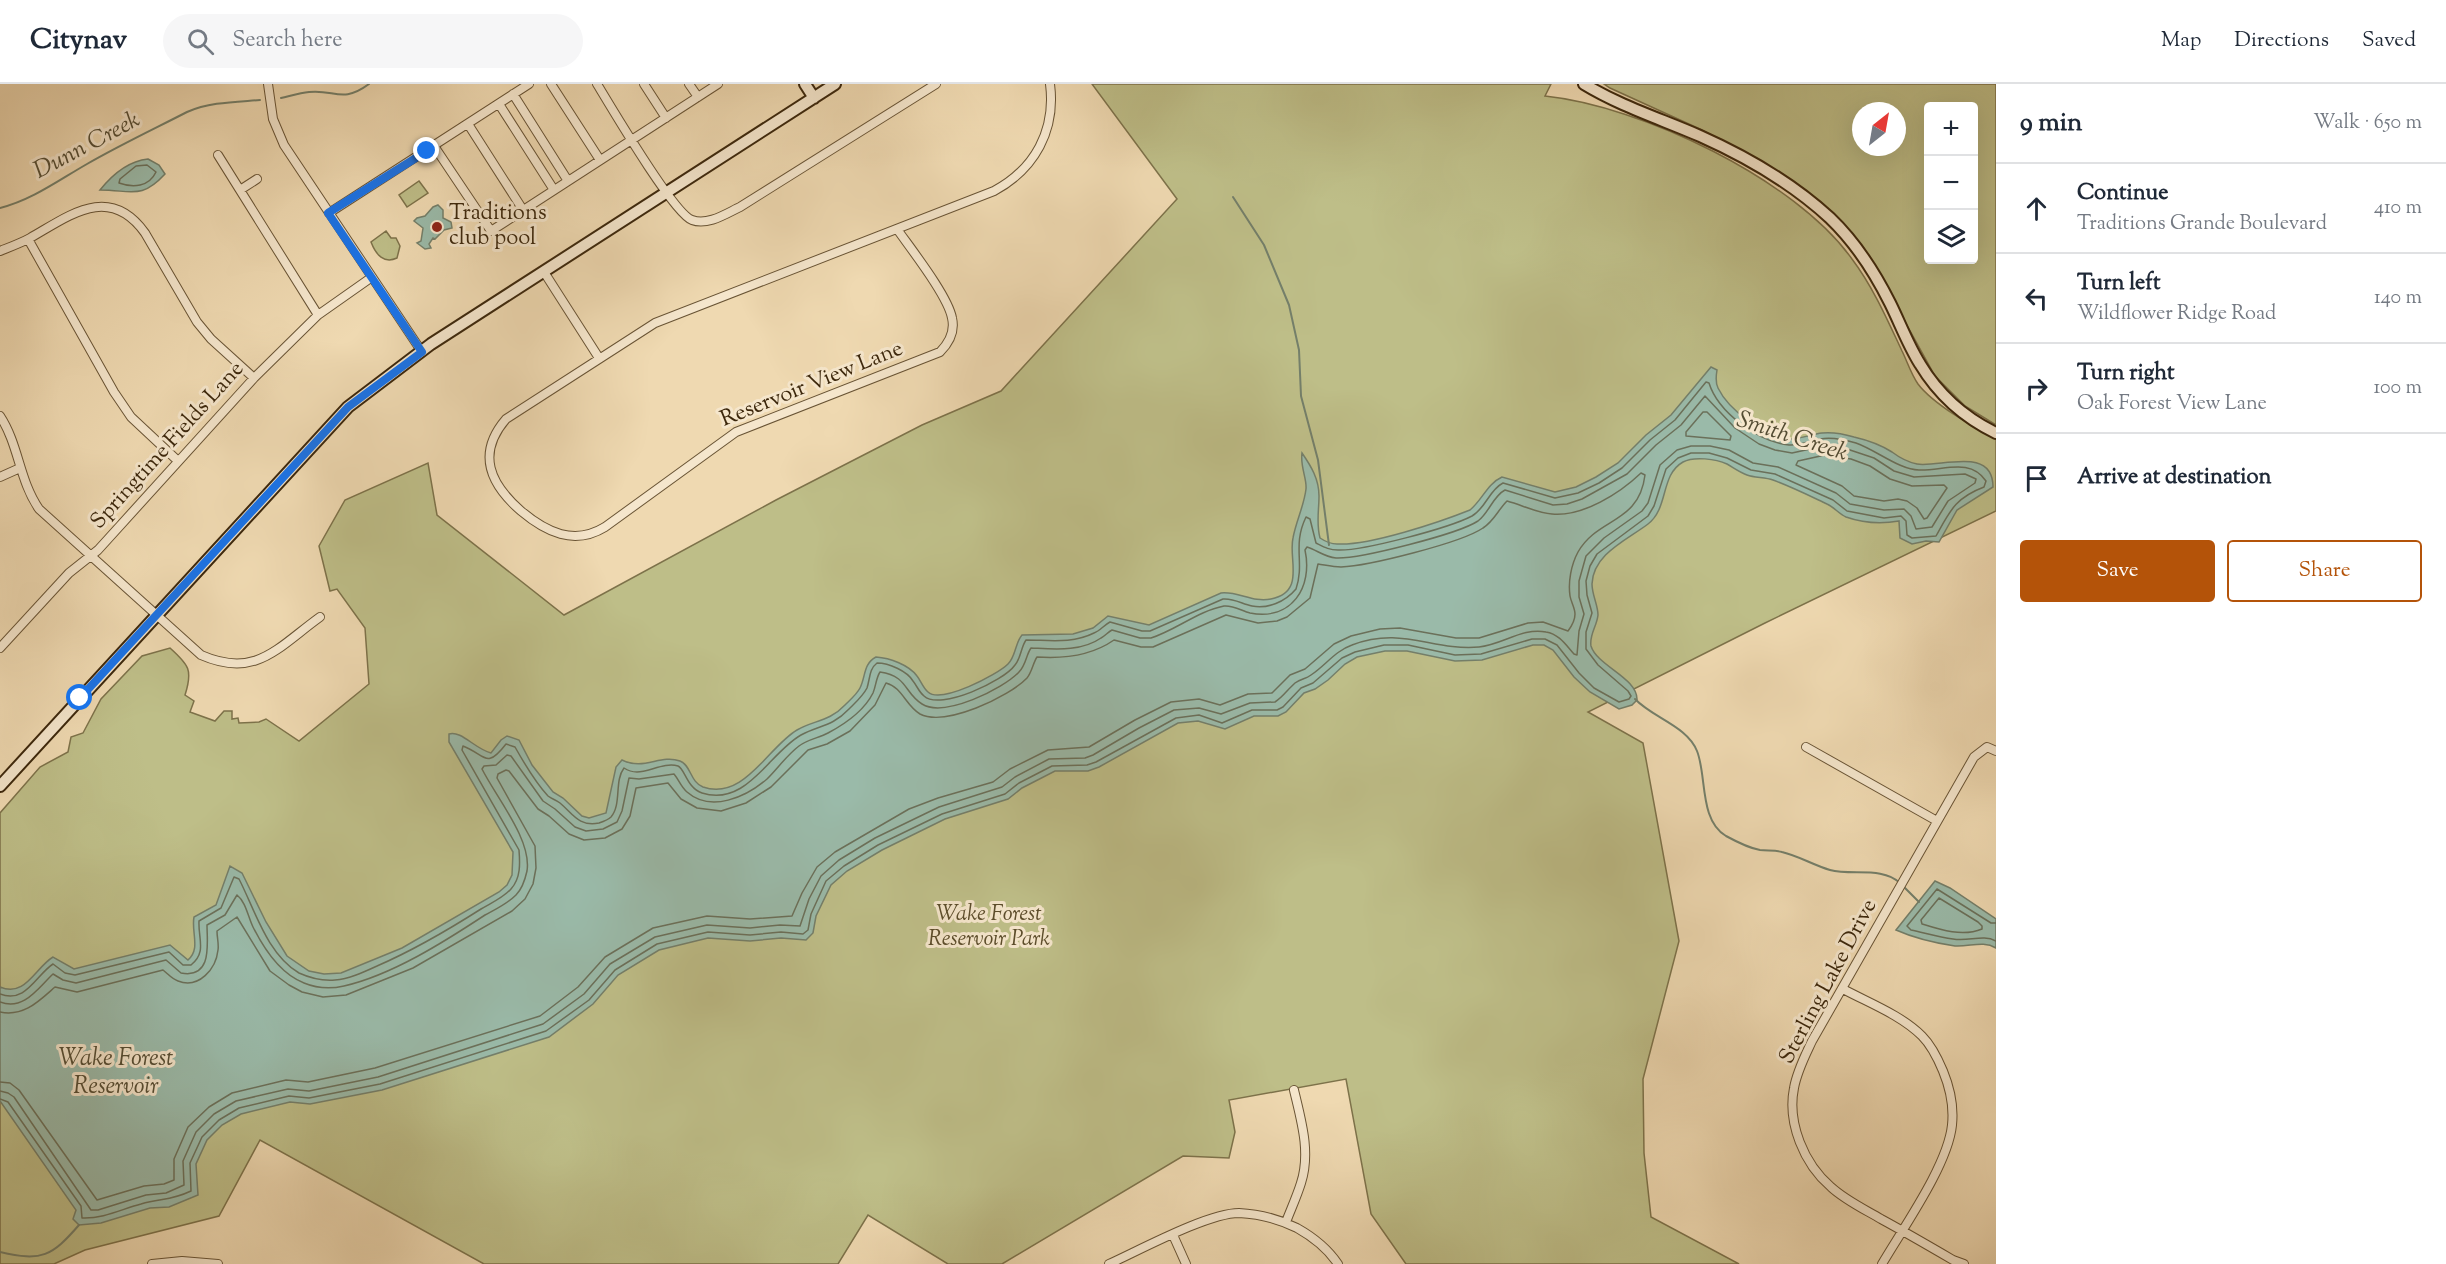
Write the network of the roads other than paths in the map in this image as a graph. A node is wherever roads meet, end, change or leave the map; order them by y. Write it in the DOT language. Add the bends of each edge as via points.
graph roads {
  1 [pos="268,84"];
  2 [pos="529,84"];
  3 [pos="551,84"];
  4 [pos="597,84"];
  5 [pos="644,84"];
  6 [pos="689,84"];
  7 [pos="718,84"];
  8 [pos="805,84"];
  9 [pos="835,84"];
  10 [pos="936,84"];
  11 [pos="1050,84"];
  12 [pos="1584,84"];
  13 [pos="513,94"];
  14 [pos="698,98"];
  15 [pos="814,98"];
  16 [pos="498,104"];
  17 [pos="666,118"];
  18 [pos="468,124"];
  19 [pos="632,140"];
  20 [pos="434,146"];
  21 [pos="218,155"];
  22 [pos="600,160"];
  23 [pos="257,179"];
  24 [pos="568,181"];
  25 [pos="240,190"];
  26 [pos="554,190"];
  27 [pos="667,193"];
  28 [pos="523,210"];
  29 [pos="328,213"];
  30 [pos="897,229"];
  31 [pos="28,239"];
  32 [pos="0,251"];
  33 [pos="544,272"];
  34 [pos="372,277"];
  35 [pos="318,315"];
  36 [pos="422,352"];
  37 [pos="600,358"];
  38 [pos="254,378"];
  39 [pos="0,417"];
  40 [pos="1996,433"];
  41 [pos="178,460"];
  42 [pos="20,468"];
  43 [pos="0,477"];
  44 [pos="91,555"];
  45 [pos="157,614"];
  46 [pos="320,617"];
  47 [pos="0,648"];
  48 [pos="1806,747"];
  49 [pos="1996,751"];
  50 [pos="0,786"];
  51 [pos="1938,821"];
  52 [pos="1843,989"];
  53 [pos="1294,1090"];
  54 [pos="1286,1222"];
  55 [pos="1902,1230"];
  56 [pos="1173,1235"];
  57 [pos="152,1264"];
  58 [pos="218,1264"];
  59 [pos="1109,1264"];
  60 [pos="1186,1264"];
  61 [pos="1338,1264"];
  62 [pos="1882,1264"];
  63 [pos="1964,1264"];
  1 -- 29 [label="street" via="273,119 284,145"];
  2 -- 13 [label="street"];
  3 -- 22 [label="street"];
  4 -- 19 [label="street"];
  5 -- 17 [label="street"];
  6 -- 14 [label="street"];
  7 -- 14 [label="street"];
  8 -- 15 [label="main road"];
  9 -- 15 [label="main road"];
  10 -- 27 [label="street" via="740,207 708,221 684,216"];
  11 -- 30 [label="street, Reservoir View Lane" via="1051,113 1044,138 1018,176 994,191"];
  12 -- 40 [label="main road" via="1732,152 1793,187 1839,228 1864,259 1919,364 1942,394"];
  13 -- 16 [label="street"];
  13 -- 24 [label="street"];
  14 -- 17 [label="street"];
  15 -- 27 [label="main road"];
  16 -- 18 [label="street"];
  16 -- 26 [label="street"];
  17 -- 19 [label="street"];
  18 -- 20 [label="street"];
  18 -- 28 [label="street"];
  19 -- 22 [label="street"];
  19 -- 27 [label="street"];
  20 -- 28 [label="street" via="491,231"];
  20 -- 29 [label="street"];
  21 -- 25 [label="street"];
  22 -- 24 [label="street"];
  23 -- 25 [label="street"];
  24 -- 26 [label="street"];
  25 -- 35 [label="street"];
  26 -- 28 [label="street"];
  27 -- 33 [label="main road"];
  29 -- 34 [label="street"];
  30 -- 37 [label="street, Reservoir View Lane" via="655,323"];
  30 -- 37 [label="street, Reservoir View Lane" via="952,317 952,333 940,352 747,427 720,442 598,532 564,536 540,525 502,493 492,477 491,448 506,419"];
  31 -- 32 [label="street"];
  31 -- 38 [label="street" via="85,208 107,208 130,218 146,233 197,322"];
  31 -- 41 [label="street" via="114,392 131,417"];
  33 -- 36 [label="main road"];
  33 -- 37 [label="street"];
  34 -- 35 [label="street, Springtime Fields Lane"];
  34 -- 36 [label="street"];
  35 -- 38 [label="street, Springtime Fields Lane"];
  36 -- 45 [label="main road" via="348,407"];
  38 -- 41 [label="street, Springtime Fields Lane"];
  39 -- 42 [label="street" via="11,435"];
  41 -- 44 [label="street, Springtime Fields Lane"];
  42 -- 43 [label="street"];
  42 -- 44 [label="street" via="39,509"];
  44 -- 45 [label="street"];
  44 -- 47 [label="street, Springtime Fields Lane" via="69,573"];
  45 -- 46 [label="street" via="201,655 236,664 253,663"];
  45 -- 50 [label="main road"];
  48 -- 51 [label="street"];
  49 -- 51 [label="street, Sterling Lake Drive" via="1987,747 1974,757"];
  51 -- 52 [label="street, Sterling Lake Drive"];
  52 -- 55 [label="street, Sterling Lake Drive" via="1800,1068 1792,1107 1796,1129 1808,1161 1832,1188"];
  52 -- 55 [label="street" via="1922,1036 1948,1083 1953,1106 1946,1150"];
  53 -- 54 [label="street" via="1304,1129 1305,1155 1302,1181"];
  54 -- 56 [label="street" via="1237,1213 1211,1218"];
  54 -- 61 [label="street" via="1311,1236"];
  55 -- 62 [label="street"];
  55 -- 63 [label="street, Sterling Lake Drive"];
  56 -- 59 [label="street"];
  56 -- 60 [label="street"];
  57 -- 58 [label="street"];
}
